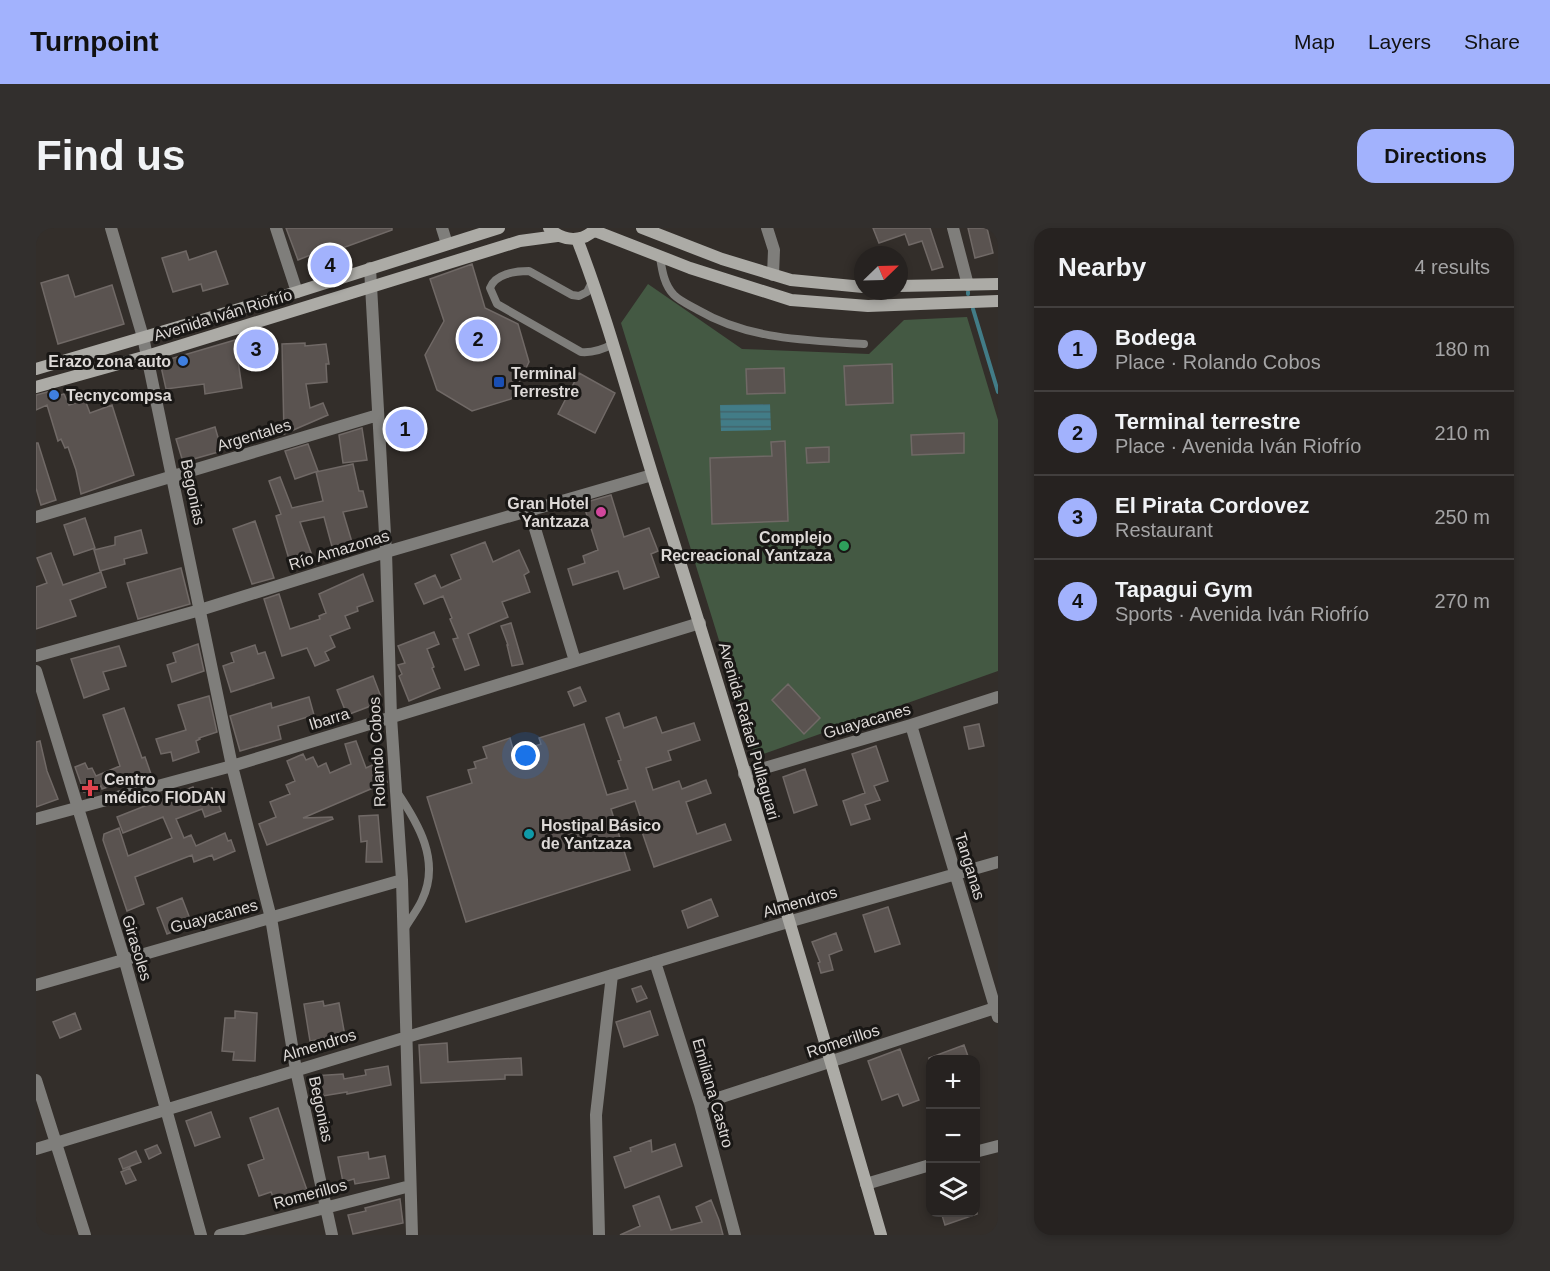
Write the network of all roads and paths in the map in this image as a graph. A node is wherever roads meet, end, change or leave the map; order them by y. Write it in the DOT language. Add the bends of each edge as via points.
graph roads {
  1 [pos="111,228"];
  2 [pos="276,228"];
  3 [pos="442,228"];
  4 [pos="499,228"];
  5 [pos="642,228"];
  6 [pos="767,228"];
  7 [pos="953,228"];
  8 [pos="596,229"];
  9 [pos="553,232"];
  10 [pos="577,239"];
  11 [pos="447,244"];
  12 [pos="660,257"];
  13 [pos="370,268"];
  14 [pos="773,275"];
  15 [pos="593,280"];
  16 [pos="998,284"];
  17 [pos="968,285"];
  18 [pos="372,286"];
  19 [pos="854,286"];
  20 [pos="908,286"];
  21 [pos="297,292"];
  22 [pos="998,301"];
  23 [pos="143,337"];
  24 [pos="613,344"];
  25 [pos="864,344"];
  26 [pos="147,356"];
  27 [pos="36,369"];
  28 [pos="36,387"];
  29 [pos="378,415"];
  30 [pos="652,475"];
  31 [pos="173,476"];
  32 [pos="530,512"];
  33 [pos="36,517"];
  34 [pos="386,552"];
  35 [pos="200,610"];
  36 [pos="700,624"];
  37 [pos="36,656"];
  38 [pos="575,661"];
  39 [pos="36,671"];
  40 [pos="998,697"];
  41 [pos="391,717"];
  42 [pos="911,725"];
  43 [pos="232,766"];
  44 [pos="744,774"];
  45 [pos="395,789"];
  46 [pos="77,807"];
  47 [pos="36,819"];
  48 [pos="998,862"];
  49 [pos="955,874"];
  50 [pos="402,880"];
  51 [pos="271,918"];
  52 [pos="788,922"];
  53 [pos="403,932"];
  54 [pos="123,958"];
  55 [pos="655,962"];
  56 [pos="612,975"];
  57 [pos="36,985"];
  58 [pos="997,1012"];
  59 [pos="408,1036"];
  60 [pos="831,1062"];
  61 [pos="296,1070"];
  62 [pos="36,1080"];
  63 [pos="700,1104"];
  64 [pos="166,1109"];
  65 [pos="56,1143"];
  66 [pos="998,1146"];
  67 [pos="36,1149"];
  68 [pos="980,1151"];
  69 [pos="926,1166"];
  70 [pos="866,1184"];
  71 [pos="410,1186"];
  72 [pos="325,1208"];
  73 [pos="85,1235"];
  74 [pos="201,1235"];
  75 [pos="220,1235"];
  76 [pos="332,1235"];
  77 [pos="412,1235"];
  78 [pos="599,1235"];
  79 [pos="735,1235"];
  80 [pos="881,1235"];
  1 -- 23 [label="street, Begonias"];
  2 -- 21 [label="street"];
  3 -- 11 [label="street"];
  4 -- 11 [label="main road, Avenida Iván Riofrío"];
  5 -- 14 [label="main road"];
  6 -- 14 [label="street" via="774,250"];
  7 -- 17 [label="street"];
  8 -- 10 [label="main road"];
  8 -- 12 [label="main road"];
  9 -- 10 [label="main road, Avenida Iván Riofrío"];
  9 -- 18 [label="main road, Avenida Iván Riofrío"];
  10 -- 15 [label="main road, Avenida Rafael Pullaguari"];
  11 -- 13 [label="main road, Avenida Iván Riofrío"];
  12 -- 22 [label="main road" via="791,300 868,306"];
  12 -- 25 [label="lane" via="662,274 675,296 715,320 744,331 788,339"];
  13 -- 18 [label="street, Rolando Cobos"];
  13 -- 21 [label="main road, Avenida Iván Riofrío"];
  14 -- 19 [label="main road"];
  15 -- 24 [label="main road, Avenida Rafael Pullaguari"];
  15 -- 24 [label="lane" via="579,296 529,271 500,277 490,288 496,304 580,352 591,353"];
  16 -- 17 [label="main road"];
  17 -- 20 [label="main road"];
  18 -- 26 [label="main road, Avenida Iván Riofrío"];
  18 -- 29 [label="street, Rolando Cobos"];
  21 -- 23 [label="main road, Avenida Iván Riofrío"];
  23 -- 26 [label="street, Begonias"];
  23 -- 27 [label="main road, Avenida Iván Riofrío"];
  24 -- 30 [label="main road, Avenida Rafael Pullaguari"];
  26 -- 28 [label="main road, Avenida Iván Riofrío"];
  26 -- 31 [label="street, Begonias"];
  29 -- 31 [label="street, Argentales"];
  29 -- 34 [label="street, Rolando Cobos"];
  30 -- 32 [label="street, Río Amazonas"];
  30 -- 36 [label="main road, Avenida Rafael Pullaguari"];
  31 -- 33 [label="street, Argentales"];
  31 -- 35 [label="street, Begonias"];
  32 -- 34 [label="street, Río Amazonas"];
  32 -- 38 [label="street"];
  34 -- 35 [label="street, Río Amazonas"];
  34 -- 41 [label="street, Rolando Cobos"];
  35 -- 37 [label="street, Río Amazonas"];
  35 -- 43 [label="street, Begonias"];
  36 -- 38 [label="street, Ibarra"];
  36 -- 44 [label="main road, Avenida Rafael Pullaguari"];
  38 -- 41 [label="street, Ibarra"];
  39 -- 46 [label="street, Girasoles"];
  40 -- 42 [label="street, Guayacanes"];
  41 -- 43 [label="street, Ibarra"];
  41 -- 45 [label="street, Rolando Cobos"];
  42 -- 44 [label="street, Guayacanes"];
  42 -- 49 [label="street, Tanganas"];
  43 -- 46 [label="street, Ibarra"];
  43 -- 51 [label="street, Begonias"];
  44 -- 52 [label="main road, Avenida Rafael Pullaguari"];
  45 -- 50 [label="street, Rolando Cobos"];
  45 -- 53 [label="lane" via="424,837 430,871 423,898"];
  46 -- 47 [label="street, Ibarra"];
  46 -- 54 [label="street, Girasoles"];
  48 -- 49 [label="street, Almendros"];
  49 -- 52 [label="street, Almendros"];
  49 -- 58 [label="street, Tanganas"];
  50 -- 51 [label="street, Guayacanes"];
  50 -- 53 [label="street, Rolando Cobos"];
  51 -- 54 [label="street, Guayacanes"];
  51 -- 61 [label="street, Begonias"];
  52 -- 55 [label="street, Almendros"];
  52 -- 60 [label="main road, Avenida Rafael Pullaguari"];
  53 -- 59 [label="street, Rolando Cobos"];
  54 -- 57 [label="street, Guayacanes"];
  54 -- 64 [label="street, Girasoles"];
  55 -- 56 [label="street, Almendros"];
  55 -- 63 [label="street, Emiliana Castro"];
  56 -- 59 [label="street, Almendros"];
  56 -- 78 [label="street" via="596,1115"];
  58 -- 60 [label="street, Romerillos"];
  59 -- 61 [label="street, Almendros"];
  59 -- 71 [label="street, Rolando Cobos"];
  60 -- 63 [label="street, Romerillos"];
  60 -- 70 [label="main road, Avenida Rafael Pullaguari"];
  61 -- 64 [label="street, Almendros"];
  61 -- 72 [label="street, Begonias"];
  62 -- 65 [label="street"];
  63 -- 79 [label="street, Emiliana Castro"];
  64 -- 65 [label="street, Almendros"];
  64 -- 74 [label="street, Girasoles"];
  65 -- 67 [label="street, Almendros"];
  65 -- 73 [label="street"];
  66 -- 68 [label="street"];
  69 -- 70 [label="street"];
  70 -- 80 [label="main road, Avenida Rafael Pullaguari"];
  71 -- 72 [label="street, Romerillos"];
  71 -- 77 [label="street, Rolando Cobos"];
  72 -- 75 [label="street, Romerillos"];
  72 -- 76 [label="street, Begonias"];
}
